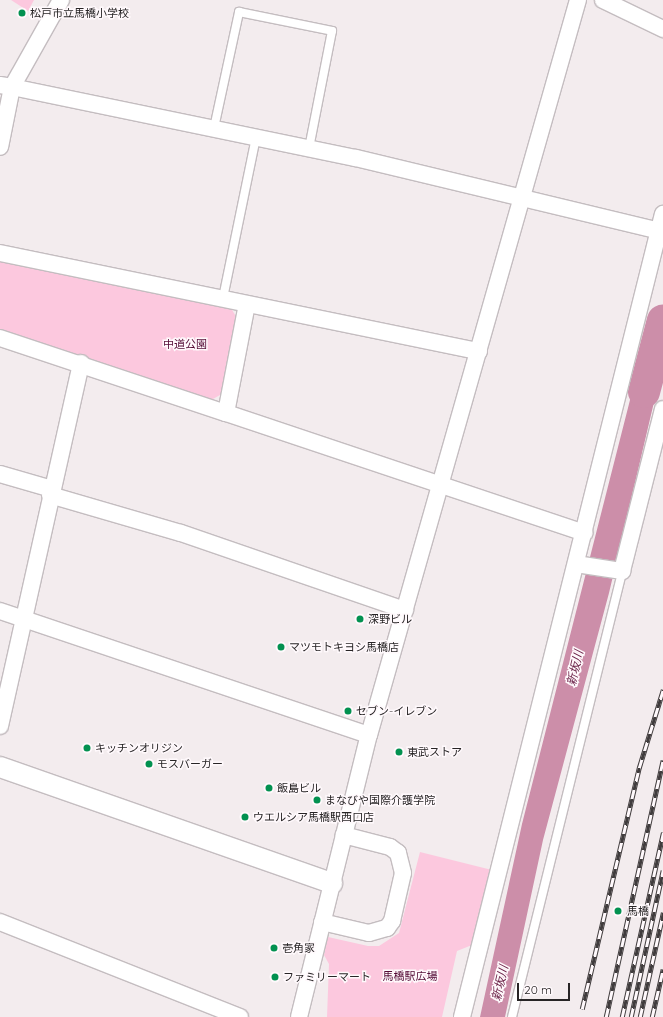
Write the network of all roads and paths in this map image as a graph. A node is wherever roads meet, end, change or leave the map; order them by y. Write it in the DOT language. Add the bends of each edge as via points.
graph roads {
  1 [pos="61,0"];
  2 [pos="578,0"];
  3 [pos="603,0"];
  4 [pos="663,30"];
  5 [pos="6,86"];
  6 [pos="214,128"];
  7 [pos="256,137"];
  8 [pos="0,147"];
  9 [pos="309,148"];
  10 [pos="521,199"];
  11 [pos="663,214"];
  12 [pos="659,231"];
  13 [pos="0,253"];
  14 [pos="223,298"];
  15 [pos="248,304"];
  16 [pos="0,338"];
  17 [pos="479,351"];
  18 [pos="81,363"];
  19 [pos="663,409"];
  20 [pos="226,412"];
  21 [pos="0,474"];
  22 [pos="440,485"];
  23 [pos="51,492"];
  24 [pos="584,533"];
  25 [pos="576,564"];
  26 [pos="622,571"];
  27 [pos="405,610"];
  28 [pos="0,611"];
  29 [pos="24,620"];
  30 [pos="0,726"];
  31 [pos="369,735"];
  32 [pos="0,767"];
  33 [pos="344,834"];
  34 [pos="332,883"];
  35 [pos="0,922"];
  36 [pos="322,922"];
  37 [pos="240,1017"];
  38 [pos="299,1017"];
  39 [pos="462,1017"];
  40 [pos="512,1017"];
  1 -- 5 [label="street"];
  2 -- 10 [label="street"];
  3 -- 4 [label="street"];
  5 -- 6 [label="street"];
  5 -- 8 [label="street"];
  6 -- 7 [label="street"];
  6 -- 9 [label="lane" via="239,12 332,31"];
  7 -- 9 [label="street"];
  7 -- 14 [label="lane"];
  9 -- 10 [label="street"];
  10 -- 12 [label="street"];
  10 -- 17 [label="street"];
  11 -- 12 [label="street"];
  12 -- 24 [label="street"];
  13 -- 14 [label="street"];
  14 -- 15 [label="street"];
  15 -- 17 [label="street"];
  15 -- 20 [label="street"];
  16 -- 18 [label="street"];
  17 -- 22 [label="street"];
  18 -- 20 [label="street"];
  18 -- 23 [label="street"];
  19 -- 26 [label="street"];
  20 -- 22 [label="street"];
  21 -- 23 [label="street"];
  22 -- 24 [label="street"];
  22 -- 27 [label="street"];
  23 -- 27 [label="street"];
  23 -- 29 [label="street"];
  24 -- 25 [label="street"];
  25 -- 26 [label="street"];
  25 -- 39 [label="street"];
  26 -- 40 [label="lane"];
  27 -- 31 [label="street"];
  28 -- 29 [label="street"];
  29 -- 30 [label="street"];
  29 -- 31 [label="street"];
  31 -- 33 [label="street"];
  32 -- 34 [label="street"];
  33 -- 34 [label="street"];
  33 -- 36 [label="street" via="390,847 398,854 403,873 392,920 387,928 369,933"];
  34 -- 36 [label="street"];
  35 -- 37 [label="street"];
  36 -- 38 [label="street"];
}
